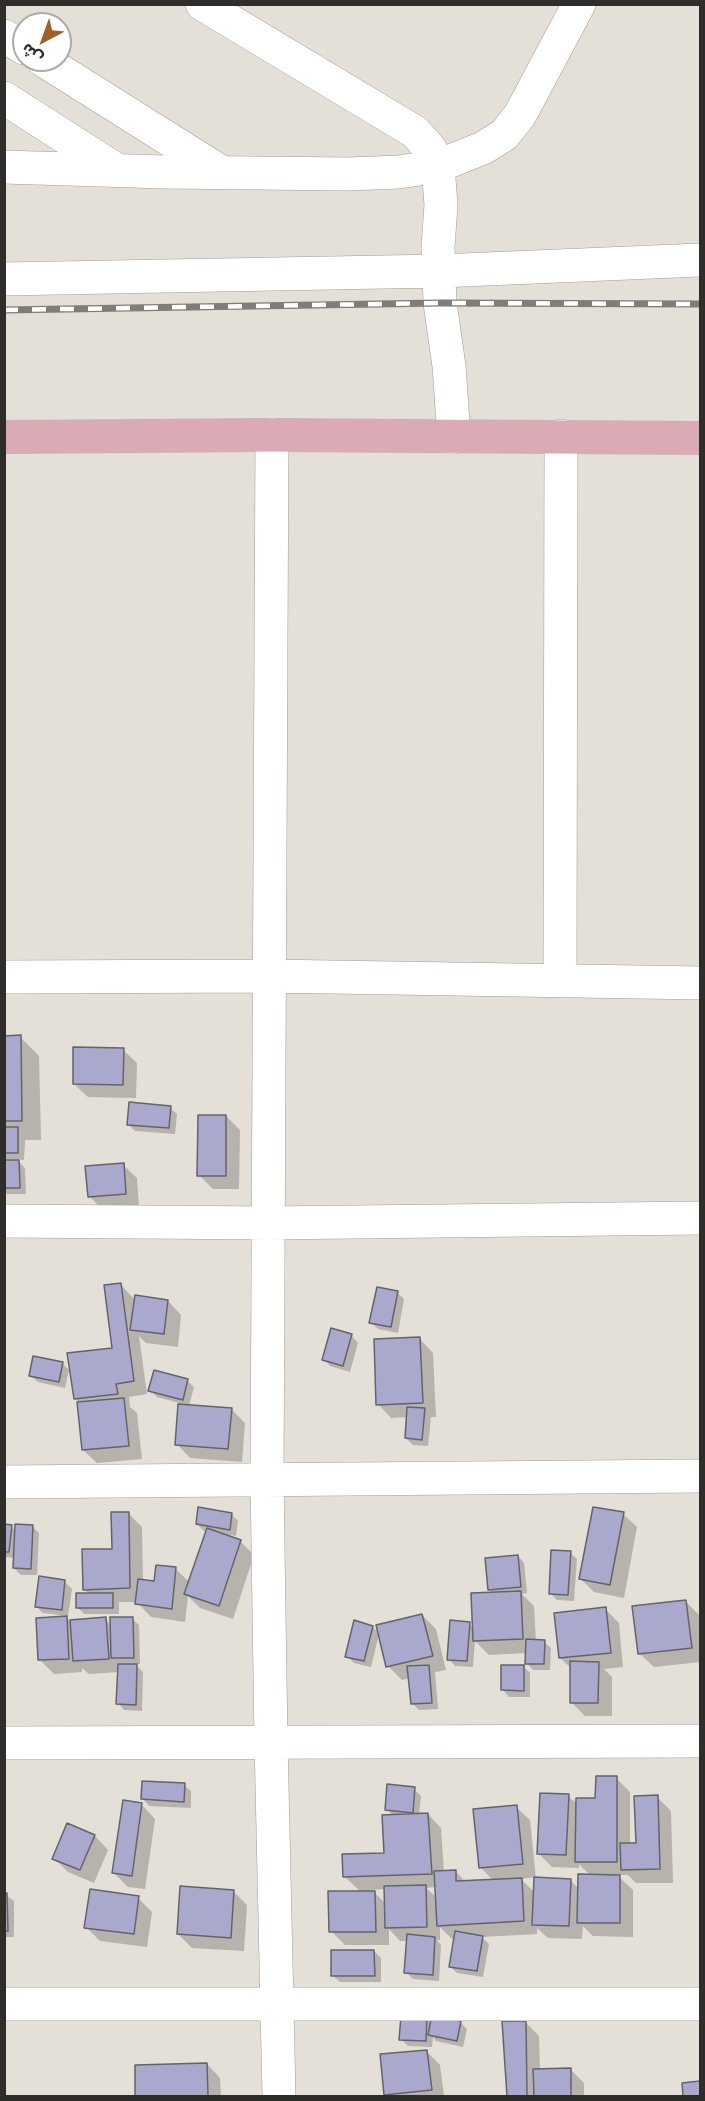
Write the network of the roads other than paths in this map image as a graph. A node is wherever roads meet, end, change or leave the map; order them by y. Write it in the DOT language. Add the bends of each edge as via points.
graph roads {
  1 [pos="202,4"];
  2 [pos="579,4"];
  3 [pos="62,72"];
  4 [pos="4,98"];
  5 [pos="438,166"];
  6 [pos="4,167"];
  7 [pos="115,170"];
  8 [pos="221,172"];
  9 [pos="700,260"];
  10 [pos="439,271"];
  11 [pos="4,279"];
  12 [pos="272,435"];
  13 [pos="561,436"];
  14 [pos="4,437"];
  15 [pos="454,437"];
  16 [pos="700,438"];
  17 [pos="270,976"];
  18 [pos="4,977"];
  19 [pos="560,980"];
  20 [pos="700,982"];
  21 [pos="700,1218"];
  22 [pos="4,1221"];
  23 [pos="269,1223"];
  24 [pos="700,1476"];
  25 [pos="267,1479"];
  26 [pos="4,1482"];
  27 [pos="271,1741"];
  28 [pos="700,1741"];
  29 [pos="4,1743"];
  30 [pos="4,2004"];
  31 [pos="277,2004"];
  32 [pos="700,2004"];
  33 [pos="279,2097"];
  1 -- 5 [label="street" via="415,132 431,150"];
  2 -- 5 [label="street" via="520,115 504,135"];
  3 -- 8 [label="street"];
  4 -- 7 [label="street"];
  5 -- 8 [label="street" via="348,174"];
  5 -- 10 [label="street"];
  6 -- 7 [label="street"];
  7 -- 8 [label="street"];
  9 -- 10 [label="street"];
  10 -- 11 [label="street"];
  10 -- 15 [label="street"];
  12 -- 14 [label="main road"];
  12 -- 15 [label="main road"];
  12 -- 17 [label="street"];
  13 -- 15 [label="main road"];
  13 -- 16 [label="main road"];
  13 -- 19 [label="street"];
  17 -- 18 [label="street"];
  17 -- 19 [label="street"];
  17 -- 23 [label="street"];
  19 -- 20 [label="street"];
  21 -- 23 [label="street"];
  22 -- 23 [label="street"];
  23 -- 25 [label="street"];
  24 -- 25 [label="street"];
  25 -- 26 [label="street"];
  25 -- 27 [label="street"];
  27 -- 28 [label="street"];
  27 -- 29 [label="street"];
  27 -- 31 [label="street"];
  30 -- 31 [label="street"];
  31 -- 32 [label="street"];
  31 -- 33 [label="street"];
}
